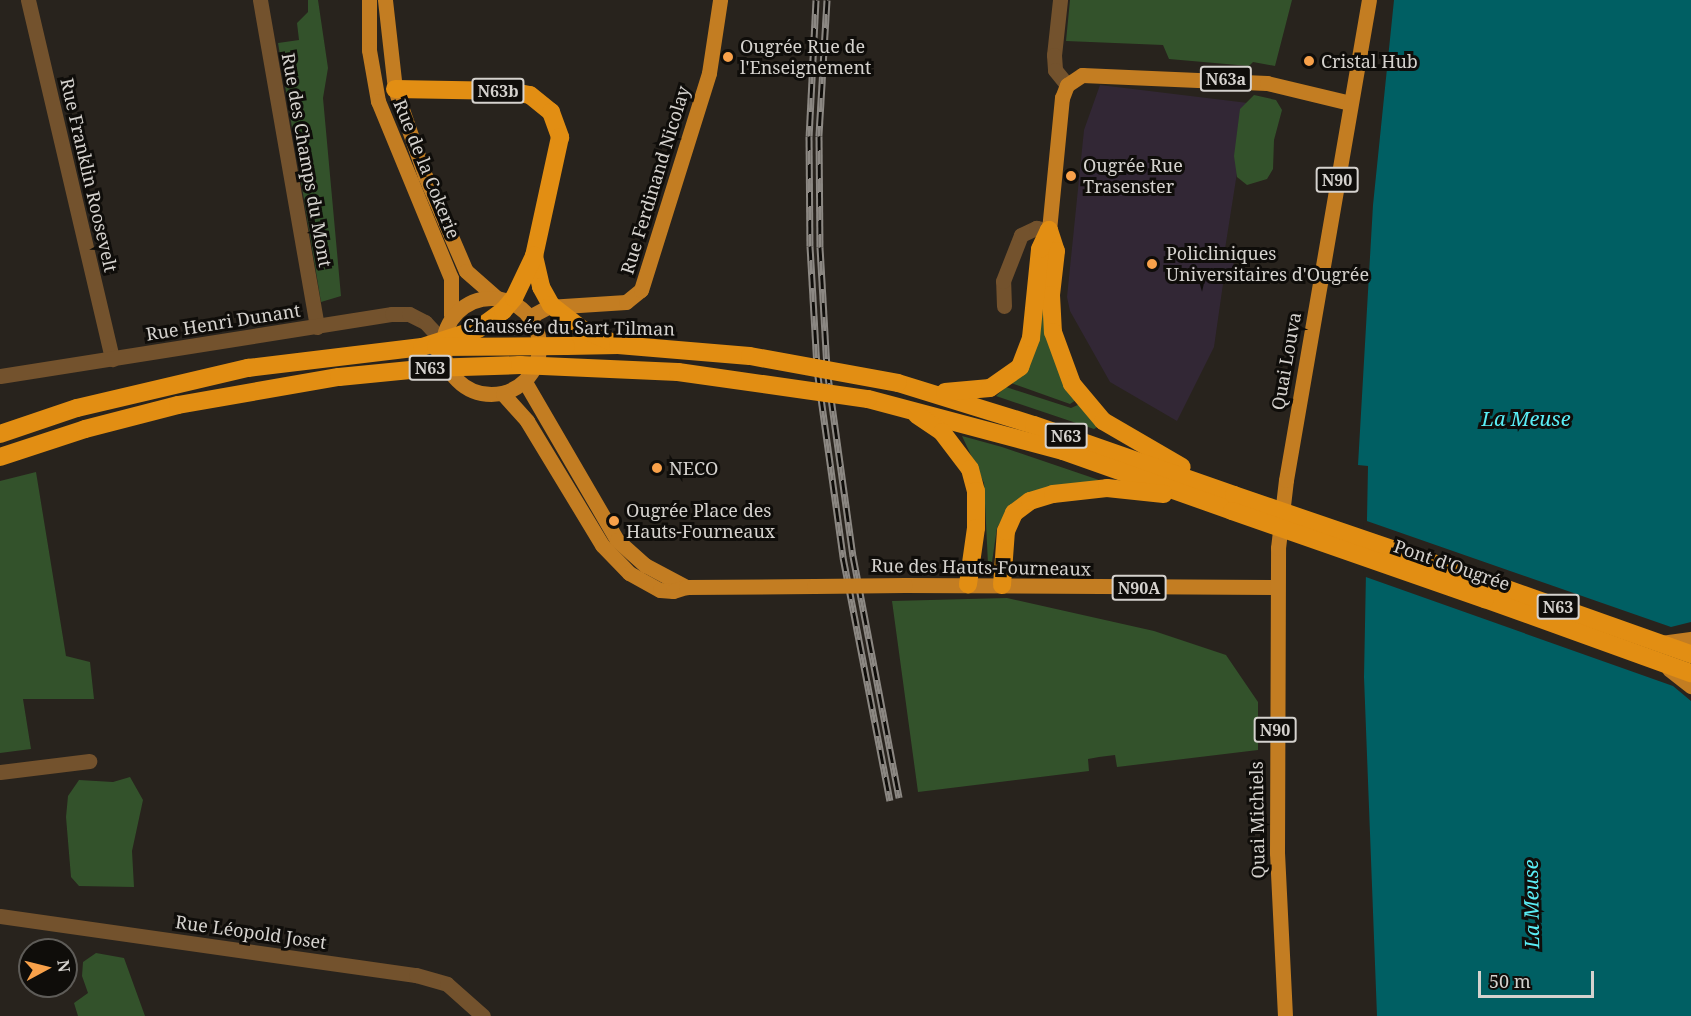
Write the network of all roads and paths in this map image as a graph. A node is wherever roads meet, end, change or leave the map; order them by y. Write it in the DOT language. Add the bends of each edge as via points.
graph roads {
  1 [pos="28,0"];
  2 [pos="260,0"];
  3 [pos="369,0"];
  4 [pos="385,0"];
  5 [pos="720,0"];
  6 [pos="1060,0"];
  7 [pos="1369,0"];
  8 [pos="1067,85"];
  9 [pos="395,89"];
  10 [pos="1350,103"];
  11 [pos="1049,230"];
  12 [pos="534,256"];
  13 [pos="498,299"];
  14 [pos="1004,306"];
  15 [pos="451,315"];
  16 [pos="529,316"];
  17 [pos="317,327"];
  18 [pos="443,341"];
  19 [pos="618,345"];
  20 [pos="422,347"];
  21 [pos="112,359"];
  22 [pos="0,376"];
  23 [pos="525,382"];
  24 [pos="932,392"];
  25 [pos="503,394"];
  26 [pos="897,404"];
  27 [pos="0,434"];
  28 [pos="0,457"];
  29 [pos="1199,490"];
  30 [pos="1233,503"];
  31 [pos="968,584"];
  32 [pos="1002,585"];
  33 [pos="686,587"];
  34 [pos="1276,587"];
  35 [pos="1691,639"];
  36 [pos="1660,652"];
  37 [pos="1691,654"];
  38 [pos="1691,673"];
  39 [pos="1691,686"];
  40 [pos="89,761"];
  41 [pos="0,772"];
  42 [pos="0,916"];
  43 [pos="483,1016"];
  44 [pos="1285,1016"];
  1 -- 21 [label="street, Rue Franklin Roosevelt"];
  2 -- 17 [label="street, Rue des Champs du Mont"];
  3 -- 15 [label="main road, Rue de la Cokerie" via="369,50 378,101 451,278"];
  4 -- 9 [label="main road, Rue de la Cokerie"];
  5 -- 16 [label="main road, Rue Ferdinand Nicolay" via="709,73 641,290 626,302 548,307"];
  6 -- 8 [label="street" via="1055,62"];
  7 -- 10 [label="main road, Quai Louva / N90"];
  8 -- 10 [label="main road, N63a" via="1082,75 1100,73 1223,79 1267,82"];
  8 -- 11 [label="main road" via="1062,98"];
  9 -- 12 [label="highway, N63b" via="509,91 530,95 543,103 556,122 560,137"];
  9 -- 13 [label="main road, Rue de la Cokerie" via="425,176 465,268 479,287"];
  10 -- 34 [label="main road, Quai Louva / N90" via="1286,480"];
  11 -- 14 [label="street" via="1036,228 1021,234 1003,281"];
  11 -- 24 [label="highway" via="1040,249 1030,344 1020,367 990,388"];
  11 -- 29 [label="highway" via="1056,251 1051,295 1053,332 1072,384 1103,421 1177,463"];
  12 -- 19 [label="highway, bridge" via="541,286 551,305 582,329"];
  12 -- 20 [label="highway, bridge" via="514,298 503,311 478,329"];
  13 -- 15 [label="main road" via="472,301"];
  13 -- 16 [label="main road"];
  15 -- 18 [label="main road" via="444,327"];
  16 -- 23 [label="main road" via="536,328 539,354"];
  17 -- 18 [label="street, Rue Henri Dunant" via="375,315 409,314 425,322"];
  17 -- 21 [label="street, Rue Henri Dunant"];
  18 -- 25 [label="main road" via="447,363 458,384 475,393"];
  19 -- 20 [label="highway, Chaussée du Sart Tilman / N63, bridge"];
  19 -- 24 [label="highway, Chaussée du Sart Tilman / N63, bridge" via="750,356"];
  20 -- 27 [label="highway, Chaussée du Sart Tilman / N63" via="248,368 77,408"];
  21 -- 22 [label="street, Rue Henri Dunant"];
  23 -- 25 [label="main road"];
  23 -- 33 [label="main road" via="616,540 645,565"];
  24 -- 29 [label="highway, Chaussée du Sart Tilman / N63"];
  25 -- 33 [label="main road, Rue des Hauts-Fourneaux" via="518,408 578,510 616,561 660,590"];
  26 -- 28 [label="highway, Chaussée du Sart Tilman / N63, bridge" via="756,380 657,370 520,365 431,368 327,378 189,402 85,429"];
  26 -- 29 [label="highway, Chaussée du Sart Tilman / N63"];
  26 -- 31 [label="highway" via="942,432 969,469 976,491 976,528"];
  29 -- 30 [label="highway, Chaussée du Sart Tilman / N63"];
  29 -- 32 [label="highway" via="1107,488 1053,494 1030,501 1014,513 1006,531"];
  30 -- 36 [label="highway, Pont d'Ougrée / N63, bridge"];
  31 -- 32 [label="main road, Rue des Hauts-Fourneaux / N90A"];
  31 -- 33 [label="main road, Rue des Hauts-Fourneaux, bridge"];
  32 -- 34 [label="main road, Rue des Hauts-Fourneaux / N90A"];
  34 -- 44 [label="main road, Quai Michiels / N90" via="1277,853"];
  35 -- 36 [label="main road"];
  36 -- 37 [label="highway, Pont d'Ougrée / N63"];
  36 -- 38 [label="highway, Pont d'Ougrée / N63"];
  36 -- 39 [label="main road"];
  40 -- 41 [label="street"];
  42 -- 43 [label="street, Rue Léopold Joset" via="416,975 447,984"];
}
